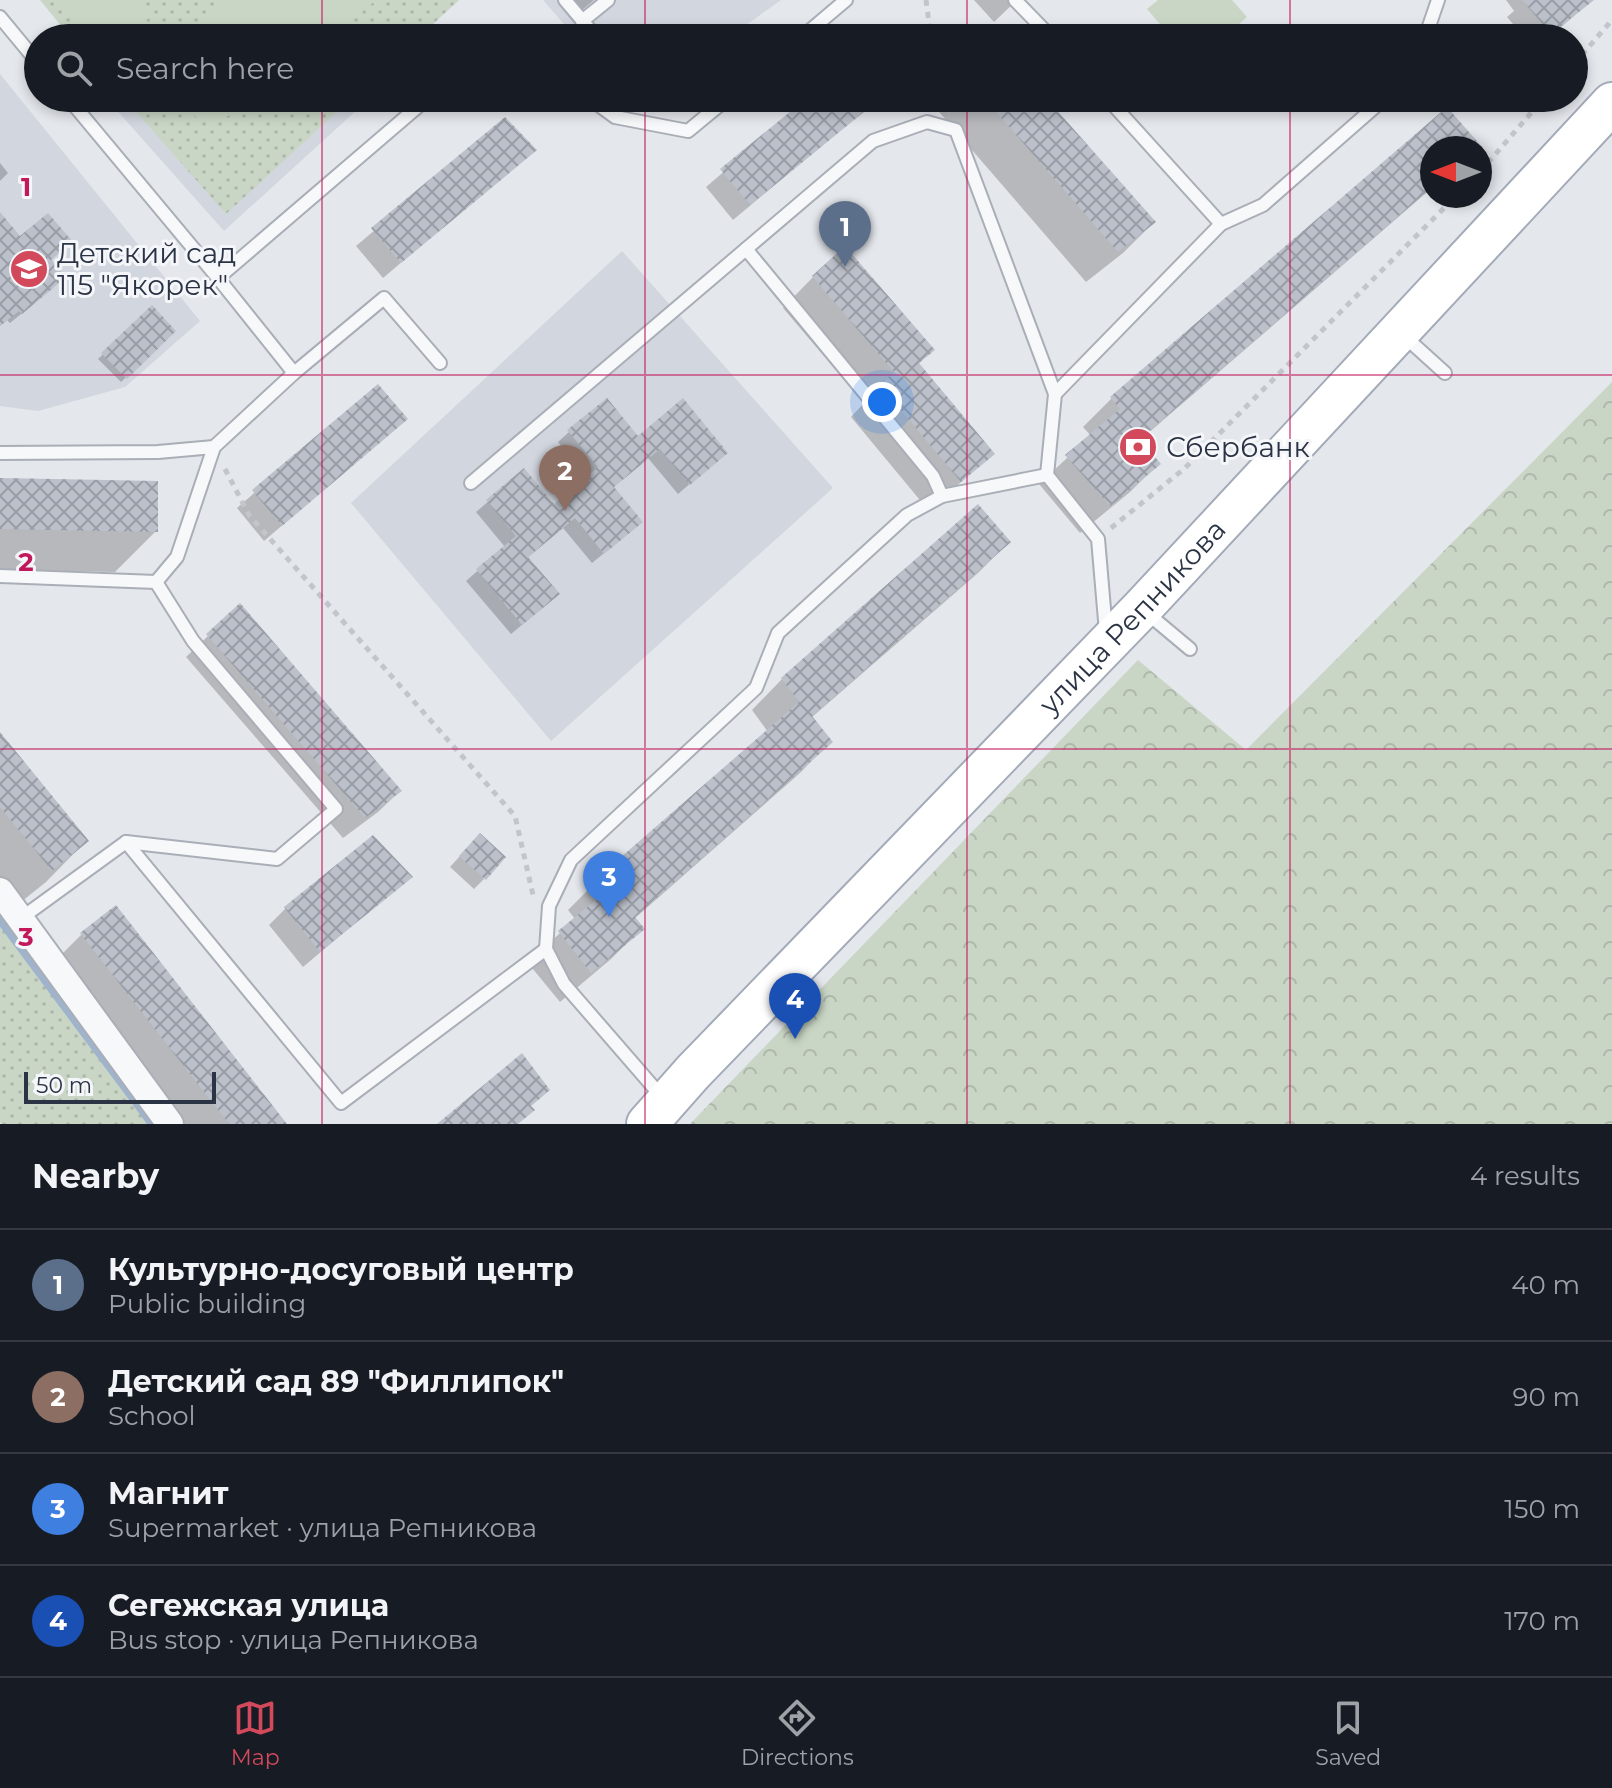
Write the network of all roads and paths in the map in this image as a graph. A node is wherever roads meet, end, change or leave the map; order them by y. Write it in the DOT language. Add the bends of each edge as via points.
graph roads {
  1 [pos="565,0"];
  2 [pos="608,0"];
  3 [pos="846,0"];
  4 [pos="926,0"];
  5 [pos="1015,0"];
  6 [pos="1438,0"];
  7 [pos="0,17"];
  8 [pos="1612,20"];
  9 [pos="582,21"];
  10 [pos="585,24"];
  11 [pos="818,24"];
  12 [pos="929,24"];
  13 [pos="1038,24"];
  14 [pos="1430,24"];
  15 [pos="24,46"];
  16 [pos="1588,48"];
  17 [pos="1612,103"];
  18 [pos="80,112"];
  19 [pos="412,112"];
  20 [pos="608,112"];
  21 [pos="711,112"];
  22 [pos="1120,112"];
  23 [pos="1369,112"];
  24 [pos="1532,112"];
  25 [pos="1492,158"];
  26 [pos="1444,208"];
  27 [pos="1221,224"];
  28 [pos="746,249"];
  29 [pos="218,278"];
  30 [pos="1398,330"];
  31 [pos="440,363"];
  32 [pos="294,373"];
  33 [pos="1445,373"];
  34 [pos="1055,394"];
  35 [pos="214,447"];
  36 [pos="0,453"];
  37 [pos="1047,475"];
  38 [pos="471,483"];
  39 [pos="942,496"];
  40 [pos="1098,539"];
  41 [pos="0,576"];
  42 [pos="156,582"];
  43 [pos="1142,608"];
  44 [pos="1107,643"];
  45 [pos="1190,649"];
  46 [pos="126,842"];
  47 [pos="0,891"];
  48 [pos="20,919"];
  49 [pos="546,949"];
  50 [pos="656,1113"];
  51 [pos="170,1124"];
  1 -- 9 [label="lane"];
  2 -- 9 [label="lane"];
  3 -- 11 [label="lane"];
  4 -- 12 [label="path"];
  5 -- 13 [label="lane"];
  6 -- 14 [label="lane"];
  7 -- 15 [label="lane"];
  8 -- 16 [label="path"];
  9 -- 10 [label="lane"];
  17 -- 30 [label="main road, улица Репникова"];
  18 -- 29 [label="lane"];
  19 -- 29 [label="lane"];
  20 -- 21 [label="lane" via="688,131"];
  22 -- 27 [label="lane"];
  23 -- 27 [label="lane" via="1263,205"];
  24 -- 25 [label="path"];
  26 -- 40 [label="path" via="1185,468"];
  27 -- 34 [label="lane"];
  28 -- 34 [label="lane" via="873,141 927,122 956,130"];
  28 -- 38 [label="lane"];
  28 -- 39 [label="lane" via="933,476"];
  29 -- 32 [label="lane"];
  30 -- 33 [label="lane"];
  30 -- 43 [label="main road, улица Репникова"];
  31 -- 32 [label="lane" via="384,298"];
  32 -- 35 [label="lane"];
  34 -- 37 [label="lane"];
  35 -- 36 [label="lane"];
  35 -- 42 [label="lane" via="177,557"];
  35 -- 49 [label="path" via="249,515 515,816"];
  37 -- 39 [label="lane"];
  37 -- 40 [label="lane"];
  39 -- 49 [label="lane" via="907,515 778,633 756,688 571,860 549,906"];
  40 -- 44 [label="lane"];
  41 -- 42 [label="lane"];
  42 -- 46 [label="lane" via="193,641 336,809 277,859"];
  43 -- 44 [label="main road, улица Репникова"];
  43 -- 45 [label="lane"];
  44 -- 50 [label="main road, улица Репникова"];
  46 -- 48 [label="lane"];
  46 -- 49 [label="lane" via="341,1103"];
  47 -- 48 [label="street"];
  48 -- 51 [label="street"];
  49 -- 50 [label="lane" via="564,984"];
}
